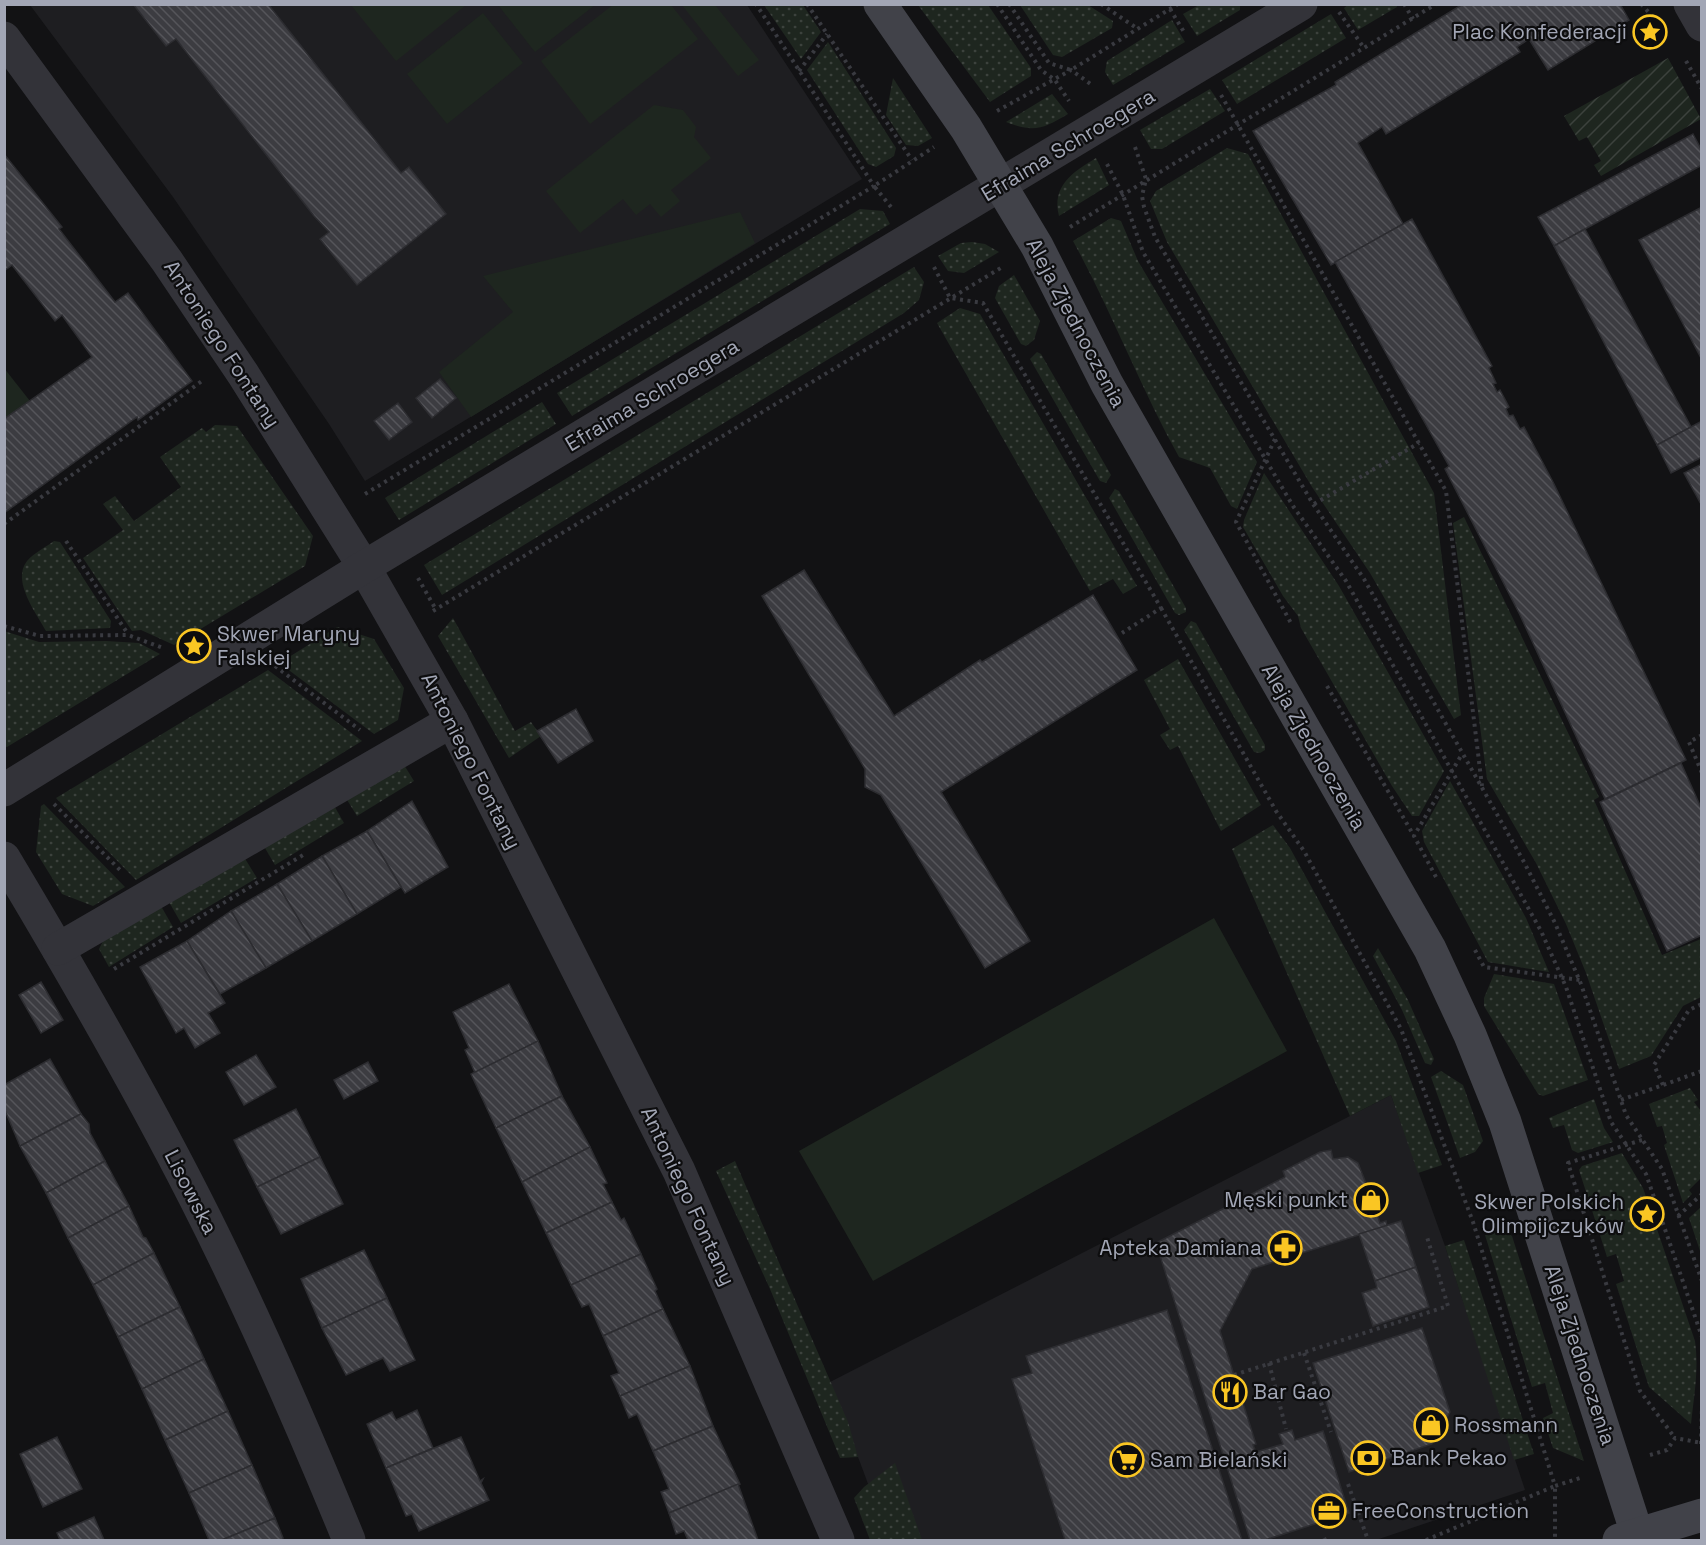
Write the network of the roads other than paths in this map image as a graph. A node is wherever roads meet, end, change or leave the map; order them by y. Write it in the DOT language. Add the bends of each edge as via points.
graph roads {
  1 [pos="880,4"];
  2 [pos="1301,4"];
  3 [pos="4,38"];
  4 [pos="1001,186"];
  5 [pos="364,567"];
  6 [pos="452,721"];
  7 [pos="4,790"];
  8 [pos="4,858"];
  9 [pos="58,949"];
  10 [pos="1701,1515"];
  11 [pos="1632,1538"];
  12 [pos="349,1540"];
  13 [pos="837,1540"];
  1 -- 4 [label="street, Aleja Zjednoczenia"];
  2 -- 4 [label="street, Efraima Schroegera"];
  3 -- 5 [label="street, Antoniego Fontany" via="167,261"];
  4 -- 5 [label="street, Efraima Schroegera"];
  4 -- 11 [label="street, Aleja Zjednoczenia" via="1037,246 1107,384 1430,949 1505,1122"];
  5 -- 6 [label="street, Antoniego Fontany"];
  5 -- 7 [label="street, Efraima Schroegera"];
  6 -- 9 [label="street"];
  6 -- 13 [label="street, Antoniego Fontany" via="680,1171"];
  8 -- 9 [label="street, Lisowska"];
  9 -- 12 [label="street, Lisowska" via="195,1198 261,1335"];
  10 -- 11 [label="street"];
}
